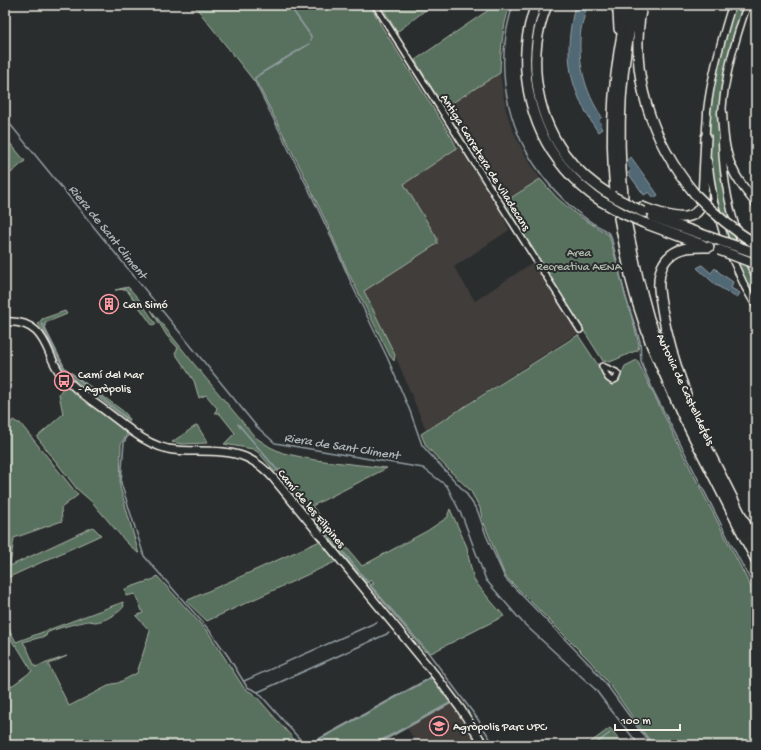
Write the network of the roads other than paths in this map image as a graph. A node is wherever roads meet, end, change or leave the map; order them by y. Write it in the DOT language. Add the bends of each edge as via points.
graph roads {
  1 [pos="375,5"];
  2 [pos="536,5"];
  3 [pos="547,5"];
  4 [pos="616,5"];
  5 [pos="628,5"];
  6 [pos="635,5"];
  7 [pos="642,5"];
  8 [pos="732,5"];
  9 [pos="747,5"];
  10 [pos="618,58"];
  11 [pos="722,112"];
  12 [pos="706,137"];
  13 [pos="617,194"];
  14 [pos="756,203"];
  15 [pos="642,210"];
  16 [pos="756,244"];
  17 [pos="709,247"];
  18 [pos="756,253"];
  19 [pos="756,264"];
  20 [pos="756,277"];
  21 [pos="756,306"];
  22 [pos="5,322"];
  23 [pos="580,330"];
  24 [pos="702,437"];
  25 [pos="756,545"];
  26 [pos="756,560"];
  27 [pos="484,745"];
  1 -- 23 [label="street, Antiga Carretera de Viladecans"];
  2 -- 17 [label="highway, bridge" via="527,42 527,81 532,106 542,133 557,159 581,186 601,201 644,223"];
  3 -- 13 [label="highway" via="540,26 536,70 541,104 550,130 565,154 584,175 599,188"];
  4 -- 10 [label="highway" via="619,23"];
  5 -- 10 [label="highway"];
  6 -- 13 [label="highway" via="622,87"];
  7 -- 16 [label="highway, bridge" via="640,75 656,131 664,149 695,194 724,221"];
  8 -- 12 [label="street" via="714,67 708,100"];
  9 -- 11 [label="street" via="732,54"];
  10 -- 13 [label="highway" via="613,146"];
  11 -- 14 [label="main road" via="728,159"];
  11 -- 20 [label="street" via="722,152 728,199 740,241"];
  12 -- 15 [label="highway" via="703,198 697,212 679,218"];
  12 -- 21 [label="street" via="714,202 723,235 735,267"];
  13 -- 15 [label="highway, bridge"];
  15 -- 18 [label="highway, bridge"];
  17 -- 19 [label="highway, bridge"];
  17 -- 24 [label="highway" via="686,248 672,253 662,266 659,281 670,347"];
  22 -- 27 [label="main road, Camí de les Filipines" via="22,323 38,333 66,380 154,444 175,450 229,452 252,460 265,470 436,676"];
  24 -- 25 [label="highway, Autovia de Castelldefels"];
  24 -- 26 [label="highway, Autovia de Castelldefels" via="676,386 649,319 622,220 631,280 651,344 682,414"];
}
